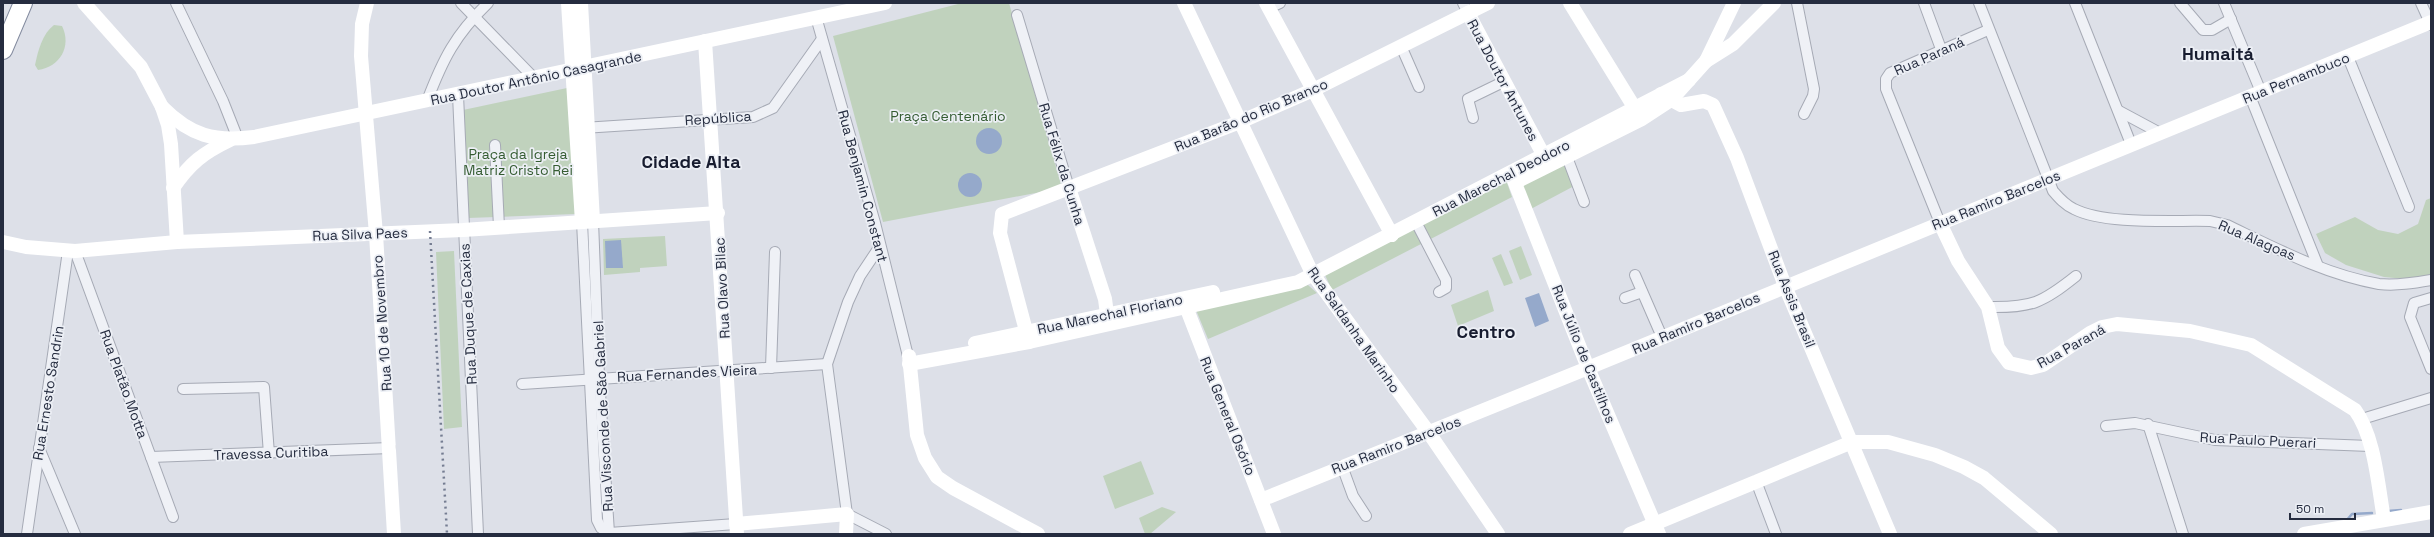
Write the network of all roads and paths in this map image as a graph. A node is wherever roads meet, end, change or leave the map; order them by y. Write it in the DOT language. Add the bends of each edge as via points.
graph roads {
  1 [pos="14,3"];
  2 [pos="23,3"];
  3 [pos="176,3"];
  4 [pos="367,3"];
  5 [pos="461,3"];
  6 [pos="488,3"];
  7 [pos="568,3"];
  8 [pos="581,3"];
  9 [pos="885,3"];
  10 [pos="1184,3"];
  11 [pos="1488,3"];
  12 [pos="1570,3"];
  13 [pos="1774,3"];
  14 [pos="1797,3"];
  15 [pos="1924,3"];
  16 [pos="1979,3"];
  17 [pos="2075,3"];
  18 [pos="2180,3"];
  19 [pos="2224,3"];
  20 [pos="2421,3"];
  21 [pos="1735,4"];
  22 [pos="85,5"];
  23 [pos="1272,5"];
  24 [pos="1466,8"];
  25 [pos="1017,15"];
  26 [pos="474,16"];
  27 [pos="816,17"];
  28 [pos="2231,19"];
  29 [pos="2431,23"];
  30 [pos="1988,30"];
  31 [pos="822,39"];
  32 [pos="705,41"];
  33 [pos="3,44"];
  34 [pos="1401,46"];
  35 [pos="1941,49"];
  36 [pos="3,50"];
  37 [pos="2348,57"];
  38 [pos="1706,61"];
  39 [pos="579,69"];
  40 [pos="534,78"];
  41 [pos="1503,82"];
  42 [pos="1419,87"];
  43 [pos="1313,90"];
  44 [pos="2256,94"];
  45 [pos="458,95"];
  46 [pos="1666,97"];
  47 [pos="427,101"];
  48 [pos="162,107"];
  49 [pos="2119,111"];
  50 [pos="367,113"];
  51 [pos="1638,114"];
  52 [pos="1804,114"];
  53 [pos="1473,118"];
  54 [pos="711,119"];
  55 [pos="1240,122"];
  56 [pos="582,128"];
  57 [pos="2160,133"];
  58 [pos="234,139"];
  59 [pos="2131,144"];
  60 [pos="495,145"];
  61 [pos="1544,156"];
  62 [pos="1567,157"];
  63 [pos="1514,177"];
  64 [pos="2048,179"];
  65 [pos="173,188"];
  66 [pos="1069,188"];
  67 [pos="1584,202"];
  68 [pos="2409,207"];
  69 [pos="718,213"];
  70 [pos="587,221"];
  71 [pos="1416,222"];
  72 [pos="1940,224"];
  73 [pos="499,227"];
  74 [pos="463,230"];
  75 [pos="376,234"];
  76 [pos="1392,235"];
  77 [pos="3,242"];
  78 [pos="177,242"];
  79 [pos="880,246"];
  80 [pos="72,251"];
  81 [pos="775,252"];
  82 [pos="2318,266"];
  83 [pos="1635,275"];
  84 [pos="2076,276"];
  85 [pos="1307,277"];
  86 [pos="2431,280"];
  87 [pos="1785,286"];
  88 [pos="1439,292"];
  89 [pos="1642,292"];
  90 [pos="1625,298"];
  91 [pos="2431,298"];
  92 [pos="1185,303"];
  93 [pos="1988,307"];
  94 [pos="1107,314"];
  95 [pos="1090,329"];
  96 [pos="1027,337"];
  97 [pos="1662,337"];
  98 [pos="908,360"];
  99 [pos="827,364"];
  100 [pos="771,368"];
  101 [pos="1588,368"];
  102 [pos="2431,369"];
  103 [pos="727,370"];
  104 [pos="594,378"];
  105 [pos="522,384"];
  106 [pos="184,389"];
  107 [pos="2431,398"];
  108 [pos="2362,419"];
  109 [pos="2148,424"];
  110 [pos="2106,426"];
  111 [pos="1429,433"];
  112 [pos="1852,442"];
  113 [pos="2370,446"];
  114 [pos="39,448"];
  115 [pos="390,448"];
  116 [pos="268,454"];
  117 [pos="151,457"];
  118 [pos="1342,466"];
  119 [pos="606,481"];
  120 [pos="1756,481"];
  121 [pos="595,482"];
  122 [pos="1261,500"];
  123 [pos="2431,512"];
  124 [pos="846,514"];
  125 [pos="1366,516"];
  126 [pos="173,517"];
  127 [pos="2384,519"];
  128 [pos="737,529"];
  129 [pos="1657,529"];
  130 [pos="609,533"];
  131 [pos="27,534"];
  132 [pos="75,534"];
  133 [pos="394,534"];
  134 [pos="478,534"];
  135 [pos="846,534"];
  136 [pos="886,534"];
  137 [pos="1038,534"];
  138 [pos="1274,534"];
  139 [pos="1498,534"];
  140 [pos="1630,534"];
  141 [pos="1776,534"];
  142 [pos="1890,534"];
  143 [pos="2051,534"];
  144 [pos="2183,534"];
  145 [pos="2304,534"];
  1 -- 33 [label="highway"];
  2 -- 36 [label="highway"];
  3 -- 58 [label="street" via="224,101"];
  4 -- 50 [label="main road, Rua 10 de Novembro" via="362,24 361,56"];
  5 -- 26 [label="street"];
  6 -- 26 [label="street"];
  7 -- 39 [label="main road, Rua Visconde de São Gabriel"];
  8 -- 39 [label="main road, Rua Visconde de São Gabriel"];
  9 -- 27 [label="main road, Rua Doutor Antônio Casagrande"];
  10 -- 55 [label="main road, Rua Saldanha Marinho"];
  11 -- 24 [label="main road, Rua Barão do Rio Branco"];
  12 -- 51 [label="main road"];
  13 -- 38 [label="main road" via="1733,44"];
  14 -- 52 [label="street" via="1814,89"];
  15 -- 35 [label="street"];
  16 -- 30 [label="street, Rua Alagoas"];
  17 -- 49 [label="street"];
  18 -- 28 [label="street" via="2203,30 2212,30"];
  19 -- 28 [label="street"];
  20 -- 29 [label="street"];
  21 -- 38 [label="main road, Rua Marechal Deodoro"];
  22 -- 48 [label="main road" via="141,67"];
  23 -- 43 [label="main road"];
  24 -- 34 [label="main road, Rua Barão do Rio Branco"];
  24 -- 41 [label="main road, Rua Doutor Antunes"];
  25 -- 66 [label="street, Rua Félix da Cunha"];
  26 -- 40 [label="street"];
  26 -- 47 [label="street" via="455,39 440,66"];
  27 -- 31 [label="street, Rua Benjamin Constant"];
  27 -- 32 [label="main road, Rua Doutor Antônio Casagrande"];
  28 -- 44 [label="street"];
  29 -- 37 [label="main road, Rua Pernambuco"];
  30 -- 35 [label="street, Rua Paraná"];
  30 -- 64 [label="street, Rua Alagoas"];
  31 -- 54 [label="street, República" via="773,108 753,117"];
  31 -- 79 [label="street, Rua Benjamin Constant"];
  32 -- 39 [label="main road, Rua Doutor Antônio Casagrande"];
  32 -- 54 [label="main road, Rua Olavo Bilac"];
  34 -- 42 [label="street"];
  34 -- 43 [label="main road, Rua Barão do Rio Branco"];
  35 -- 72 [label="street, Rua Paraná" via="1890,73 1886,79 1886,90"];
  37 -- 44 [label="main road, Rua Pernambuco"];
  37 -- 68 [label="street"];
  38 -- 46 [label="main road, Rua Marechal Deodoro" via="1689,80"];
  39 -- 40 [label="main road, Rua Doutor Antônio Casagrande"];
  39 -- 56 [label="main road, Rua Visconde de São Gabriel"];
  40 -- 45 [label="main road, Rua Doutor Antônio Casagrande"];
  41 -- 53 [label="street" via="1468,99"];
  41 -- 61 [label="main road, Rua Doutor Antunes"];
  43 -- 55 [label="main road, Rua Barão do Rio Branco"];
  43 -- 76 [label="main road"];
  44 -- 57 [label="main road, Rua Pernambuco"];
  44 -- 82 [label="street"];
  45 -- 47 [label="main road, Rua Doutor Antônio Casagrande"];
  45 -- 74 [label="street, Rua Duque de Caxias"];
  46 -- 51 [label="main road, Rua Marechal Deodoro"];
  46 -- 87 [label="main road, Rua Assis Brasil" via="1685,106 1704,101 1713,105 1737,158"];
  47 -- 50 [label="main road, Rua Doutor Antônio Casagrande"];
  48 -- 58 [label="main road" via="176,120 200,134"];
  48 -- 65 [label="main road" via="168,125"];
  49 -- 57 [label="street"];
  49 -- 59 [label="street"];
  50 -- 58 [label="main road, Rua Doutor Antônio Casagrande"];
  50 -- 75 [label="main road, Rua 10 de Novembro"];
  51 -- 61 [label="main road, Rua Marechal Deodoro"];
  51 -- 62 [label="main road, Rua Marechal Deodoro"];
  54 -- 56 [label="street, República"];
  54 -- 69 [label="main road, Rua Olavo Bilac"];
  55 -- 66 [label="main road, Rua Barão do Rio Branco"];
  55 -- 85 [label="main road, Rua Saldanha Marinho"];
  56 -- 70 [label="main road, Rua Visconde de São Gabriel"];
  57 -- 59 [label="main road, Rua Pernambuco"];
  58 -- 65 [label="main road" via="197,158"];
  59 -- 64 [label="main road, Rua Ramiro Barcelos"];
  60 -- 73 [label="street"];
  61 -- 63 [label="main road, Rua Marechal Deodoro"];
  62 -- 63 [label="main road, Rua Marechal Deodoro"];
  62 -- 67 [label="street"];
  63 -- 71 [label="main road, Rua Marechal Deodoro"];
  63 -- 101 [label="main road, Rua Júlio de Castilhos"];
  64 -- 72 [label="main road, Rua Ramiro Barcelos"];
  64 -- 82 [label="street, Rua Alagoas" via="2060,200 2074,210 2106,218 2210,221 2227,225"];
  65 -- 78 [label="main road"];
  66 -- 94 [label="main road, Rua Félix da Cunha" via="1105,299"];
  66 -- 96 [label="main road, Rua Barão do Rio Branco" via="1006,211 1000,219 1000,232"];
  69 -- 70 [label="main road, Rua Silva Paes"];
  69 -- 103 [label="main road, Rua Olavo Bilac"];
  70 -- 73 [label="main road, Rua Silva Paes"];
  70 -- 104 [label="street, Rua Visconde de São Gabriel"];
  71 -- 76 [label="main road, Rua Marechal Deodoro"];
  71 -- 88 [label="street" via="1446,280 1446,288"];
  72 -- 87 [label="main road, Rua Ramiro Barcelos"];
  72 -- 93 [label="main road, Rua Paraná" via="1958,260"];
  73 -- 74 [label="main road, Rua Silva Paes"];
  74 -- 75 [label="main road, Rua Silva Paes"];
  74 -- 134 [label="street, Rua Duque de Caxias"];
  75 -- 78 [label="main road, Rua Silva Paes"];
  75 -- 115 [label="main road, Rua 10 de Novembro"];
  76 -- 85 [label="main road, Rua Marechal Deodoro"];
  77 -- 80 [label="main road, Rua Silva Paes"];
  78 -- 80 [label="main road, Rua Silva Paes"];
  79 -- 98 [label="street, Rua Benjamin Constant"];
  79 -- 99 [label="street" via="860,276 848,302"];
  80 -- 114 [label="street, Rua Ernesto Sandrin"];
  80 -- 117 [label="street, Rua Platão Motta"];
  81 -- 100 [label="street"];
  82 -- 86 [label="street, Rua Alagoas" via="2379,284 2411,284"];
  83 -- 89 [label="street"];
  84 -- 93 [label="street" via="2040,302 2018,307"];
  85 -- 92 [label="main road, Rua Marechal Floriano" via="1296,274"];
  85 -- 111 [label="main road, Rua Saldanha Marinho"];
  87 -- 97 [label="main road, Rua Ramiro Barcelos"];
  87 -- 112 [label="main road, Rua Assis Brasil"];
  89 -- 90 [label="street"];
  89 -- 97 [label="street"];
  91 -- 102 [label="street" via="2414,303 2410,317"];
  92 -- 94 [label="main road, Rua Marechal Floriano"];
  92 -- 95 [label="main road, Rua Marechal Floriano"];
  92 -- 122 [label="main road, Rua General Osório"];
  93 -- 108 [label="main road, Rua Paraná" via="2003,358 2020,367 2043,365 2102,327 2117,324 2190,331 2251,345 2344,402"];
  94 -- 95 [label="main road"];
  94 -- 96 [label="main road, Rua Marechal Floriano"];
  95 -- 96 [label="main road, Rua Marechal Floriano"];
  96 -- 98 [label="main road, Rua Marechal Floriano"];
  97 -- 101 [label="main road, Rua Ramiro Barcelos"];
  98 -- 137 [label="main road" via="917,435 925,458 937,476 953,488"];
  99 -- 100 [label="street, Rua Fernandes Vieira"];
  99 -- 124 [label="street"];
  100 -- 103 [label="street, Rua Fernandes Vieira"];
  101 -- 111 [label="main road, Rua Ramiro Barcelos"];
  101 -- 129 [label="main road, Rua Júlio de Castilhos"];
  103 -- 104 [label="street, Rua Fernandes Vieira"];
  103 -- 128 [label="main road, Rua Olavo Bilac"];
  104 -- 105 [label="street, Rua Fernandes Vieira"];
  104 -- 119 [label="street, Rua Visconde de São Gabriel"];
  104 -- 121 [label="street, Rua Visconde de São Gabriel"];
  106 -- 116 [label="street" via="264,386"];
  107 -- 108 [label="street"];
  108 -- 113 [label="main road, Rua Paraná"];
  109 -- 110 [label="street, Rua Paulo Puerari" via="2135,422"];
  109 -- 113 [label="street, Rua Paulo Puerari" via="2184,435 2214,440"];
  109 -- 144 [label="street"];
  111 -- 118 [label="main road, Rua Ramiro Barcelos"];
  111 -- 139 [label="main road, Rua Saldanha Marinho"];
  112 -- 120 [label="main road"];
  112 -- 142 [label="main road, Rua Assis Brasil"];
  112 -- 143 [label="main road" via="1888,442 1964,466 1984,478"];
  113 -- 127 [label="main road, Rua Paraná"];
  114 -- 131 [label="street, Rua Ernesto Sandrin"];
  114 -- 132 [label="street"];
  115 -- 116 [label="street, Travessa Curitiba"];
  115 -- 133 [label="main road, Rua 10 de Novembro"];
  116 -- 117 [label="street, Travessa Curitiba"];
  117 -- 126 [label="street, Rua Platão Motta"];
  118 -- 122 [label="main road, Rua Ramiro Barcelos"];
  118 -- 125 [label="street" via="1353,496"];
  119 -- 121 [label="street"];
  119 -- 130 [label="street, Rua Visconde de São Gabriel"];
  120 -- 129 [label="main road"];
  120 -- 141 [label="street"];
  121 -- 130 [label="street, Rua Visconde de São Gabriel" via="597,520 601,528"];
  122 -- 138 [label="main road, Rua General Osório"];
  123 -- 127 [label="main road"];
  124 -- 128 [label="main road"];
  124 -- 135 [label="main road"];
  124 -- 136 [label="street"];
  127 -- 145 [label="main road"];
  128 -- 130 [label="street"];
  129 -- 140 [label="main road"];
}
